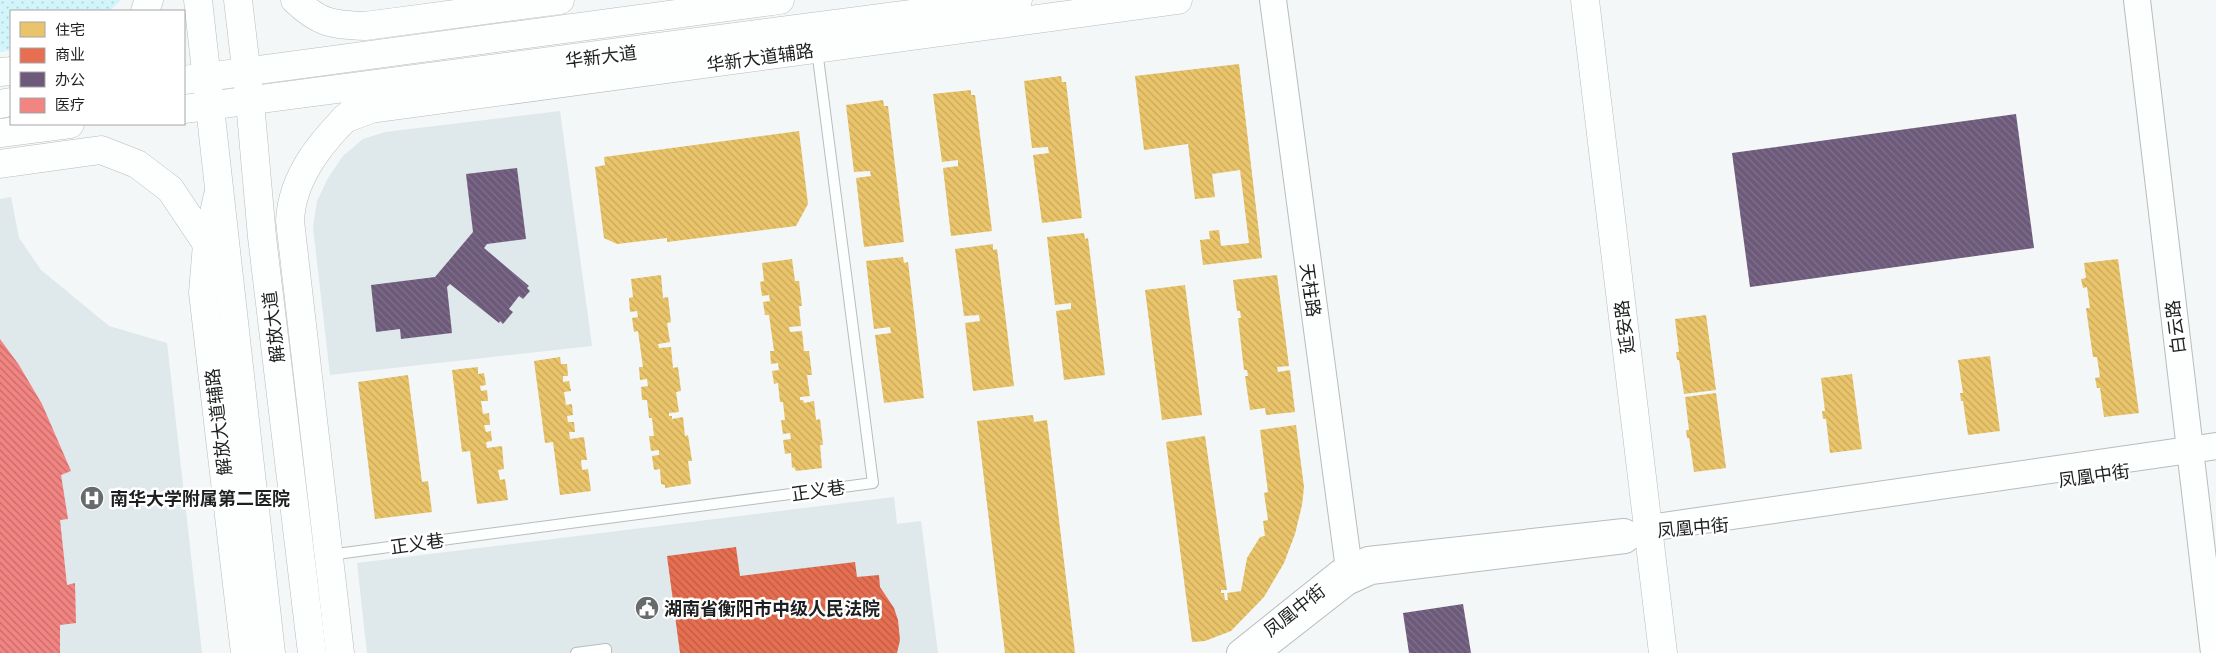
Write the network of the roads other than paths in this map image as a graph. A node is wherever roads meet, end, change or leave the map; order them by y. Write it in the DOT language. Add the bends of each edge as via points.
graph roads {
  1 [pos="198,0"];
  2 [pos="238,0"];
  3 [pos="295,0"];
  4 [pos="560,0"];
  5 [pos="780,0"];
  6 [pos="1018,0"];
  7 [pos="1178,0"];
  8 [pos="1273,0"];
  9 [pos="1568,0"];
  10 [pos="1585,0"];
  11 [pos="2137,0"];
  12 [pos="2148,0"];
  13 [pos="816,49"];
  14 [pos="679,57"];
  15 [pos="247,71"];
  16 [pos="195,78"];
  17 [pos="380,84"];
  18 [pos="250,102"];
  19 [pos="196,108"];
  20 [pos="344,120"];
  21 [pos="62,125"];
  22 [pos="0,133"];
  23 [pos="0,164"];
  24 [pos="218,191"];
  25 [pos="207,244"];
  26 [pos="230,294"];
  27 [pos="2204,454"];
  28 [pos="1640,534"];
  29 [pos="2216,534"];
  30 [pos="329,555"];
  31 [pos="1351,574"];
  32 [pos="245,653"];
  33 [pos="271,653"];
  34 [pos="312,653"];
  35 [pos="340,653"];
  36 [pos="576,653"];
  37 [pos="606,653"];
  38 [pos="1240,653"];
  39 [pos="1256,653"];
  40 [pos="1645,653"];
  41 [pos="1663,653"];
  42 [pos="2214,653"];
  1 -- 16 [label="main road"];
  2 -- 15 [label="main road, 解放大道"];
  3 -- 4 [label="main road" via="311,15 337,25 365,26"];
  5 -- 15 [label="main road, 华新大道"];
  6 -- 14 [label="main road, 华新大道"];
  7 -- 13 [label="main road, 华新大道辅路"];
  8 -- 31 [label="street, 天柱路"];
  9 -- 28 [label="main road, 延安路"];
  10 -- 28 [label="main road, 延安路"];
  11 -- 27 [label="street, 白云路"];
  12 -- 27 [label="street, 白云路"];
  13 -- 14 [label="main road, 华新大道辅路"];
  13 -- 30 [label="lane, 正义巷" via="873,483"];
  14 -- 17 [label="main road, 华新大道"];
  14 -- 20 [label="main road, 华新大道辅路" via="370,109"];
  15 -- 16 [label="main road, 华新大道"];
  15 -- 18 [label="main road, 解放大道"];
  16 -- 19 [label="main road"];
  17 -- 18 [label="main road, 华新大道"];
  17 -- 20 [label="main road"];
  18 -- 19 [label="main road, 华新大道"];
  18 -- 34 [label="main road, 解放大道" via="262,237"];
  19 -- 24 [label="main road"];
  20 -- 30 [label="main road" via="322,142 301,176 290,203"];
  21 -- 22 [label="main road"];
  23 -- 25 [label="main road" via="101,150 137,164 170,189"];
  24 -- 25 [label="main road, 解放大道辅路"];
  24 -- 26 [label="main road"];
  25 -- 26 [label="main road"];
  25 -- 32 [label="main road, 解放大道辅路" via="203,293"];
  26 -- 33 [label="main road"];
  27 -- 28 [label="street, 凤凰中街"];
  27 -- 29 [label="street, 白云路"];
  27 -- 42 [label="street, 白云路"];
  28 -- 31 [label="street, 凤凰中街" via="1626,540"];
  28 -- 40 [label="main road, 延安路"];
  28 -- 41 [label="main road, 延安路"];
  30 -- 35 [label="main road"];
  31 -- 38 [label="street, 凤凰中街" via="1340,573"];
  31 -- 39 [label="street, 凤凰中街"];
  36 -- 37 [label="lane" via="606,649"];
}
